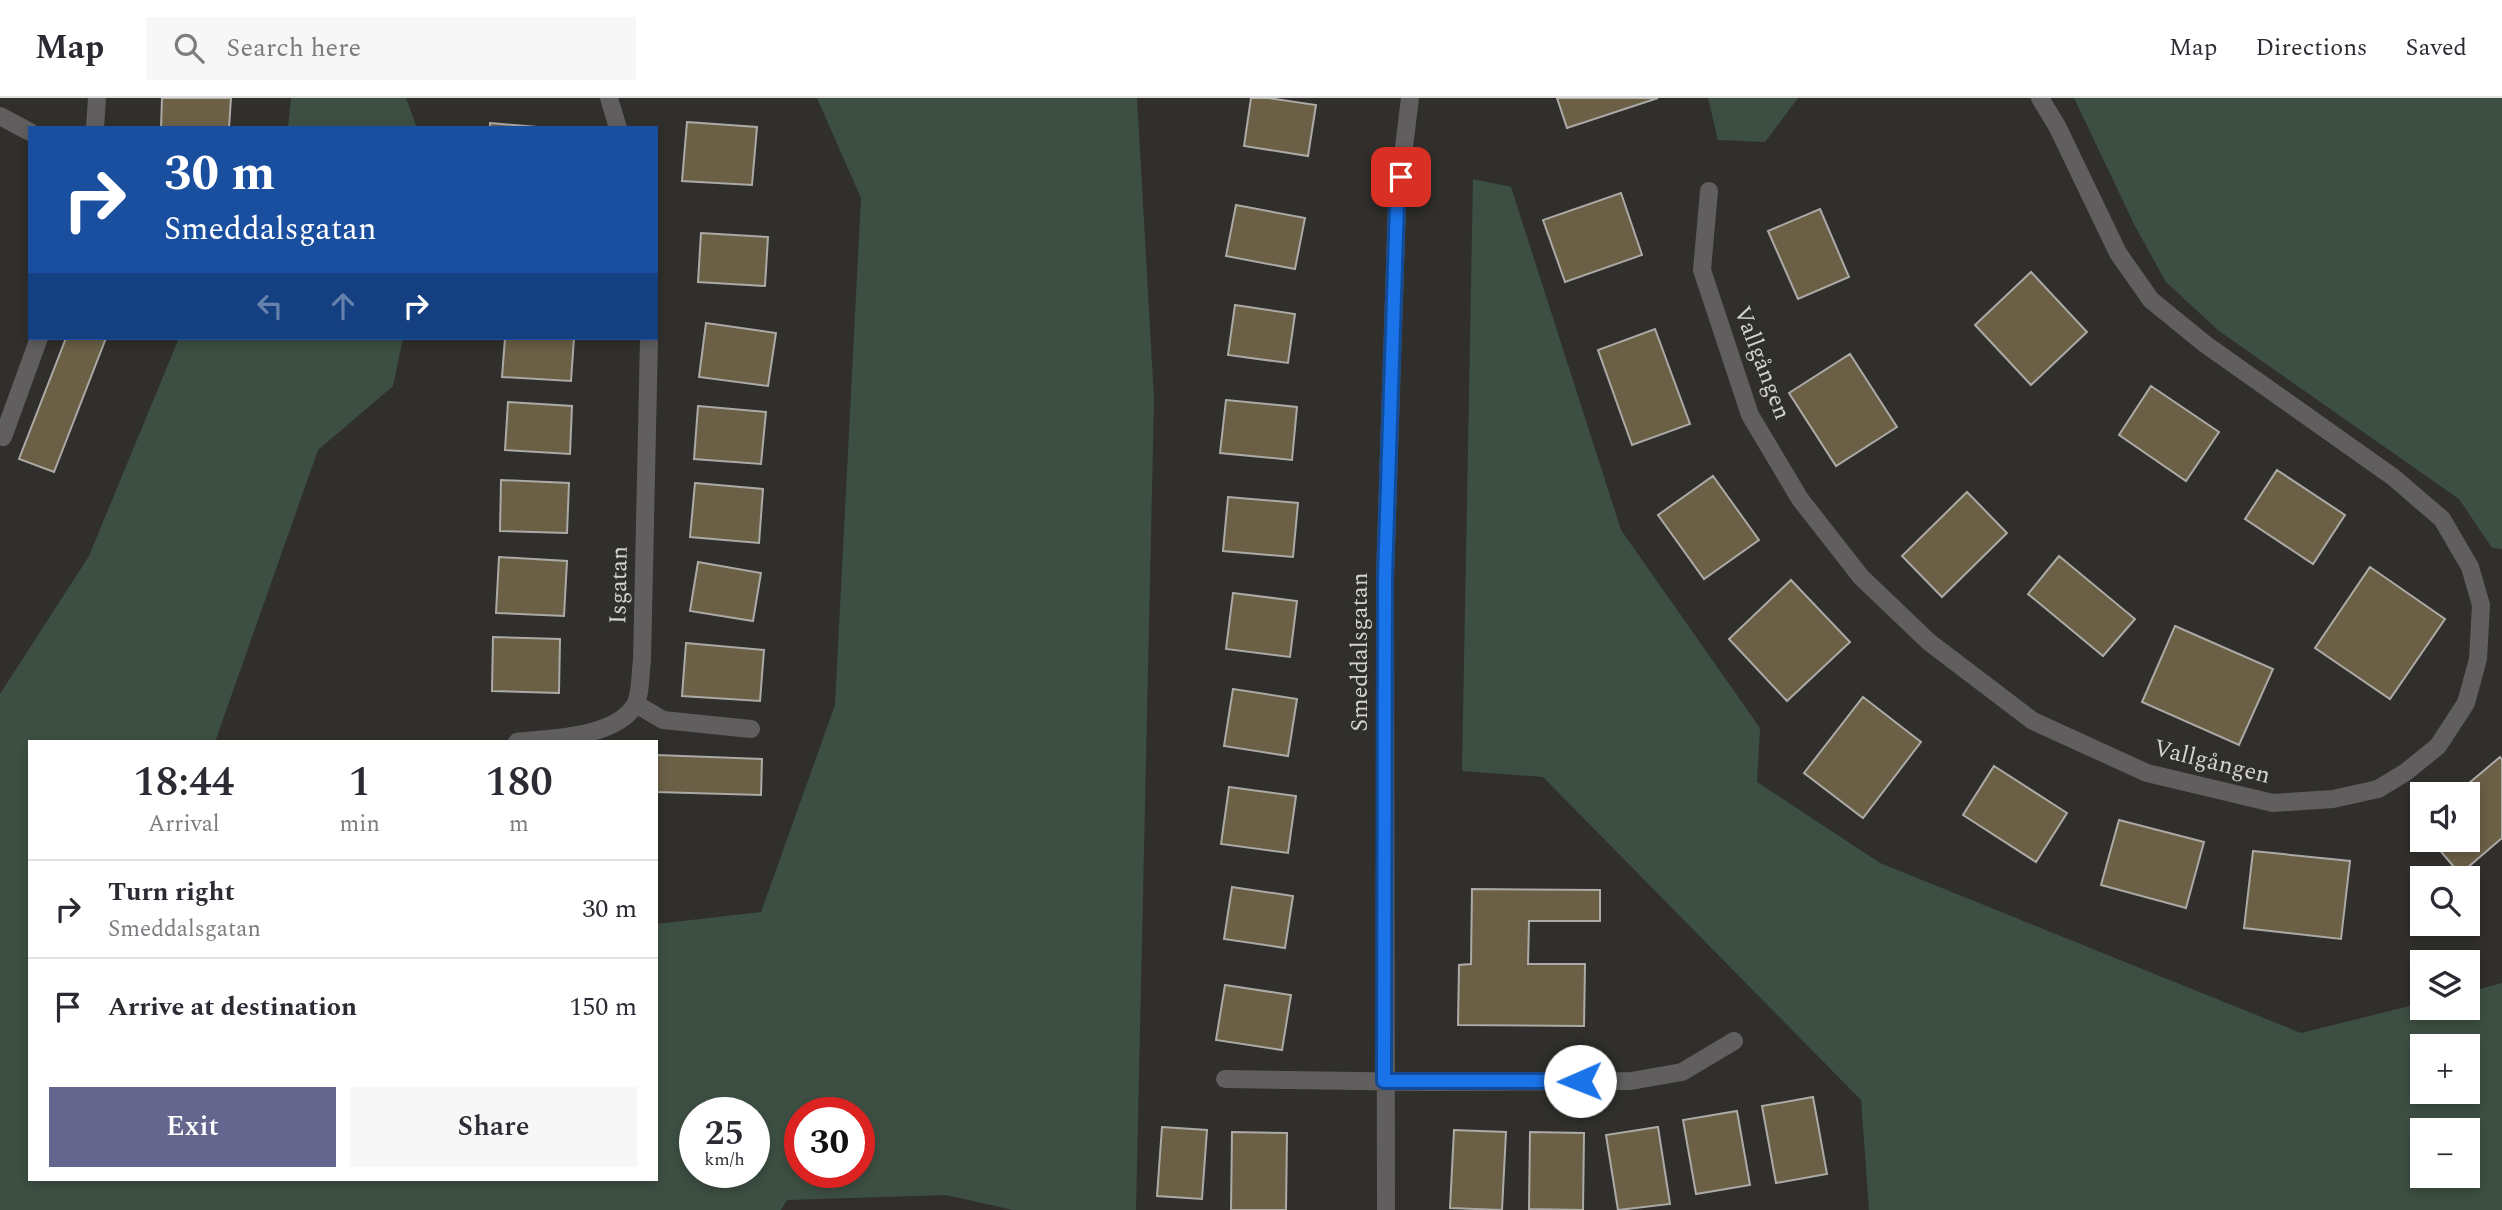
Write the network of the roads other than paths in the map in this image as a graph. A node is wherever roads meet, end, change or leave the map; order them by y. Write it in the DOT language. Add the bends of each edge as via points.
graph roads {
  1 [pos="97,98"];
  2 [pos="609,98"];
  3 [pos="1410,98"];
  4 [pos="2040,98"];
  5 [pos="0,116"];
  6 [pos="95,126"];
  7 [pos="617,126"];
  8 [pos="28,131"];
  9 [pos="1709,191"];
  10 [pos="38,340"];
  11 [pos="649,340"];
  12 [pos="3,437"];
  13 [pos="636,704"];
  14 [pos="751,729"];
  15 [pos="532,740"];
  16 [pos="1734,1041"];
  17 [pos="1226,1079"];
  18 [pos="1384,1081"];
  19 [pos="1386,1210"];
  1 -- 6 [label="street"];
  2 -- 7 [label="street"];
  3 -- 18 [label="street, Smeddalsgatan" via="1397,204 1385,577"];
  4 -- 9 [label="street, Vallgången" via="2118,253 2151,300 2205,344 2393,477 2442,519 2470,566 2480,605 2478,659 2466,703 2438,746 2378,789 2333,799 2273,803 2147,773 2033,721 1929,642 1861,577 1800,499 1750,415 1702,270"];
  5 -- 8 [label="street"];
  10 -- 12 [label="street"];
  11 -- 13 [label="street, Isgatan" via="642,661"];
  13 -- 14 [label="street" via="663,720"];
  13 -- 15 [label="street" via="618,722 594,732"];
  16 -- 18 [label="street" via="1682,1072 1630,1080"];
  17 -- 18 [label="street"];
  18 -- 19 [label="street, Smeddalsgatan"];
}
